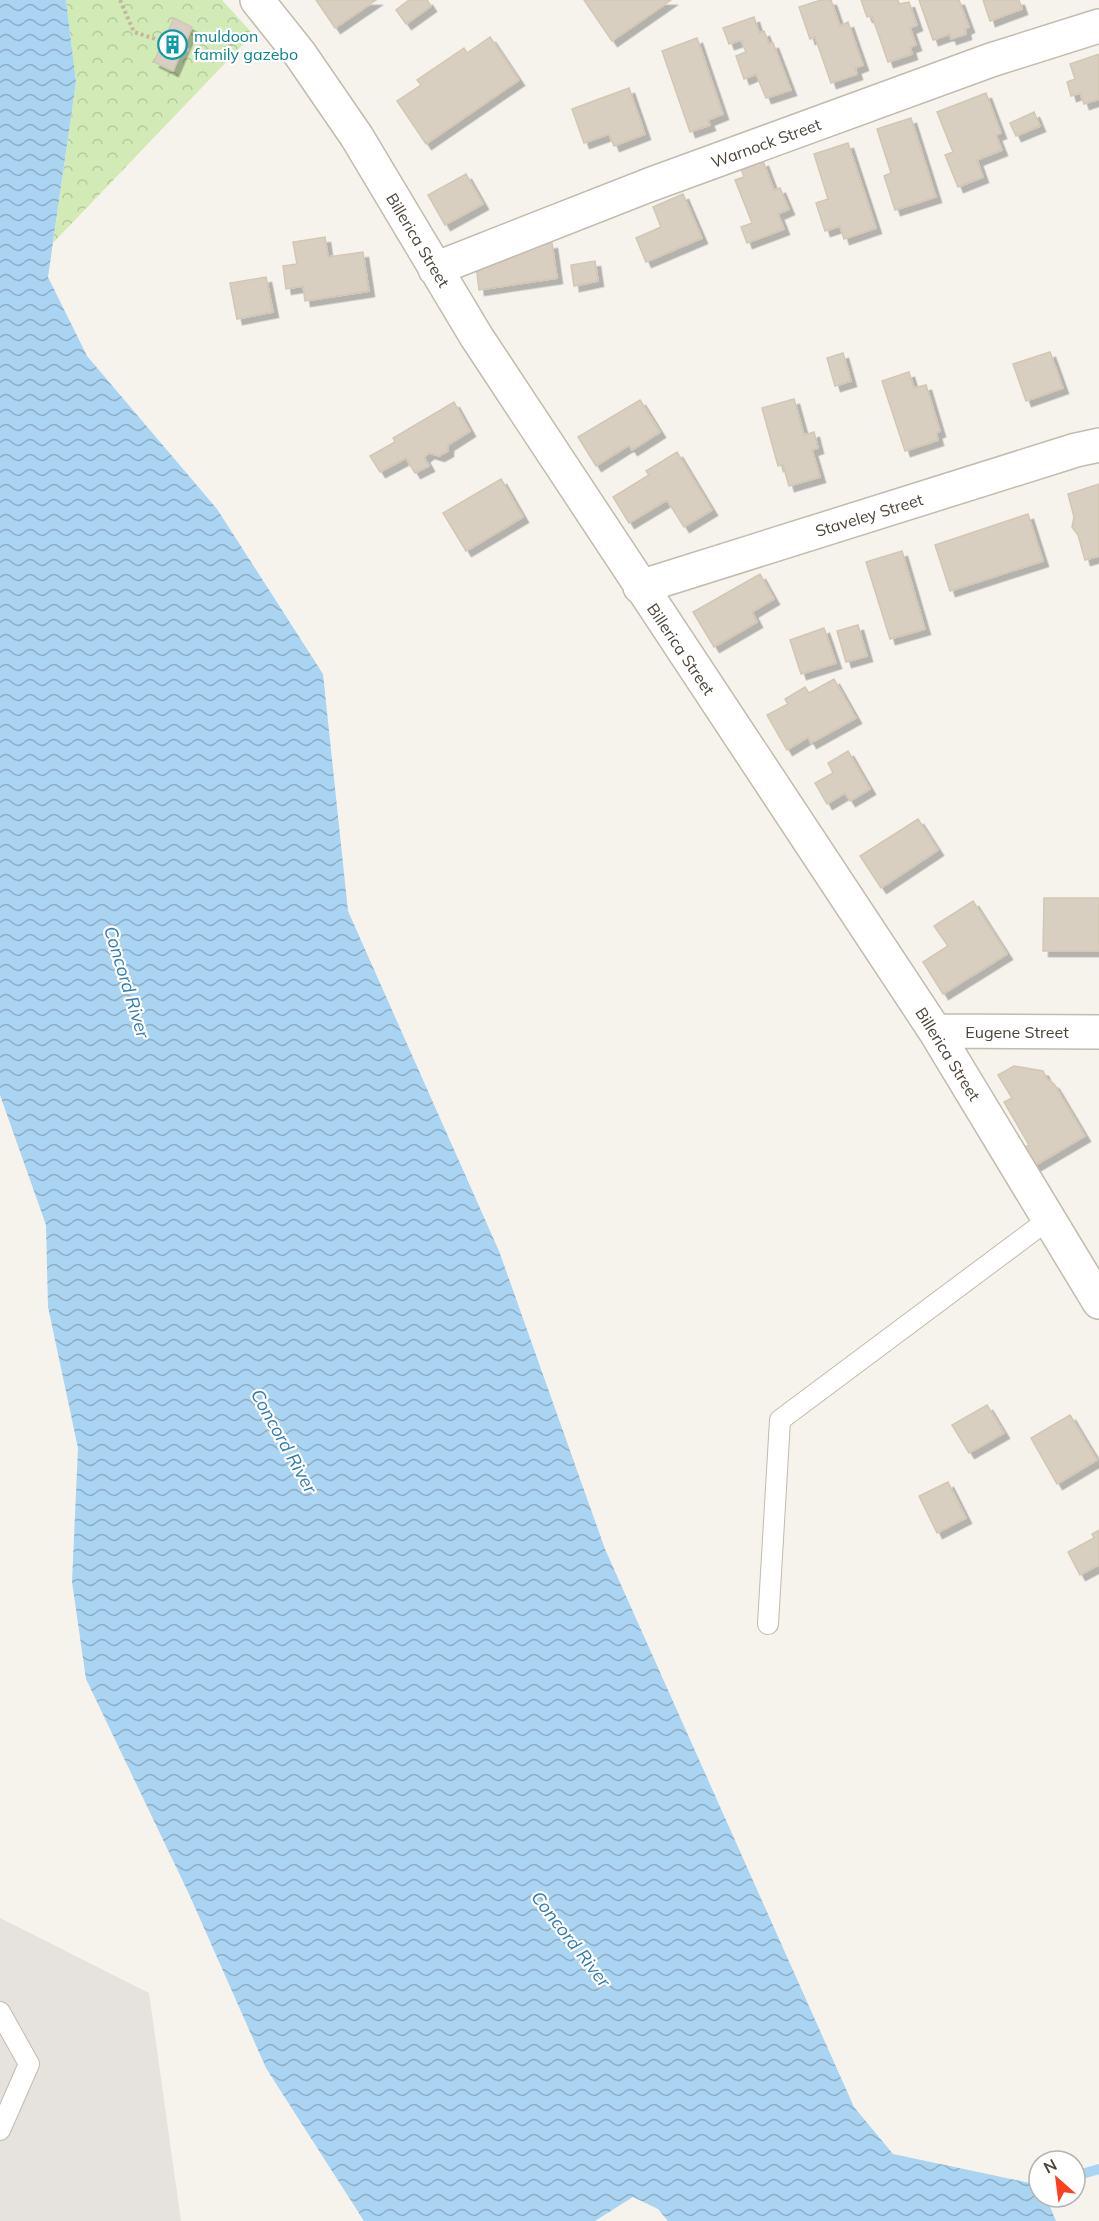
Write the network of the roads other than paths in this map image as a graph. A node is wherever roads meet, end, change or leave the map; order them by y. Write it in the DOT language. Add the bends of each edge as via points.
graph roads {
  1 [pos="263,6"];
  2 [pos="1099,26"];
  3 [pos="435,269"];
  4 [pos="1099,446"];
  5 [pos="640,587"];
  6 [pos="935,1032"];
  7 [pos="1099,1032"];
  8 [pos="1049,1219"];
  9 [pos="1099,1302"];
  10 [pos="768,1624"];
  11 [pos="0,2012"];
  12 [pos="0,2130"];
  1 -- 3 [label="street, Billerica Street" via="335,104"];
  2 -- 3 [label="street, Warnock Street" via="991,60 649,185"];
  3 -- 5 [label="street, Billerica Street"];
  4 -- 5 [label="street, Staveley Street"];
  5 -- 6 [label="street, Billerica Street"];
  6 -- 7 [label="street, Eugene Street"];
  6 -- 8 [label="street, Billerica Street"];
  8 -- 9 [label="street, Billerica Street"];
  8 -- 10 [label="lane" via="780,1420"];
  11 -- 12 [label="lane" via="29,2064"];
}
